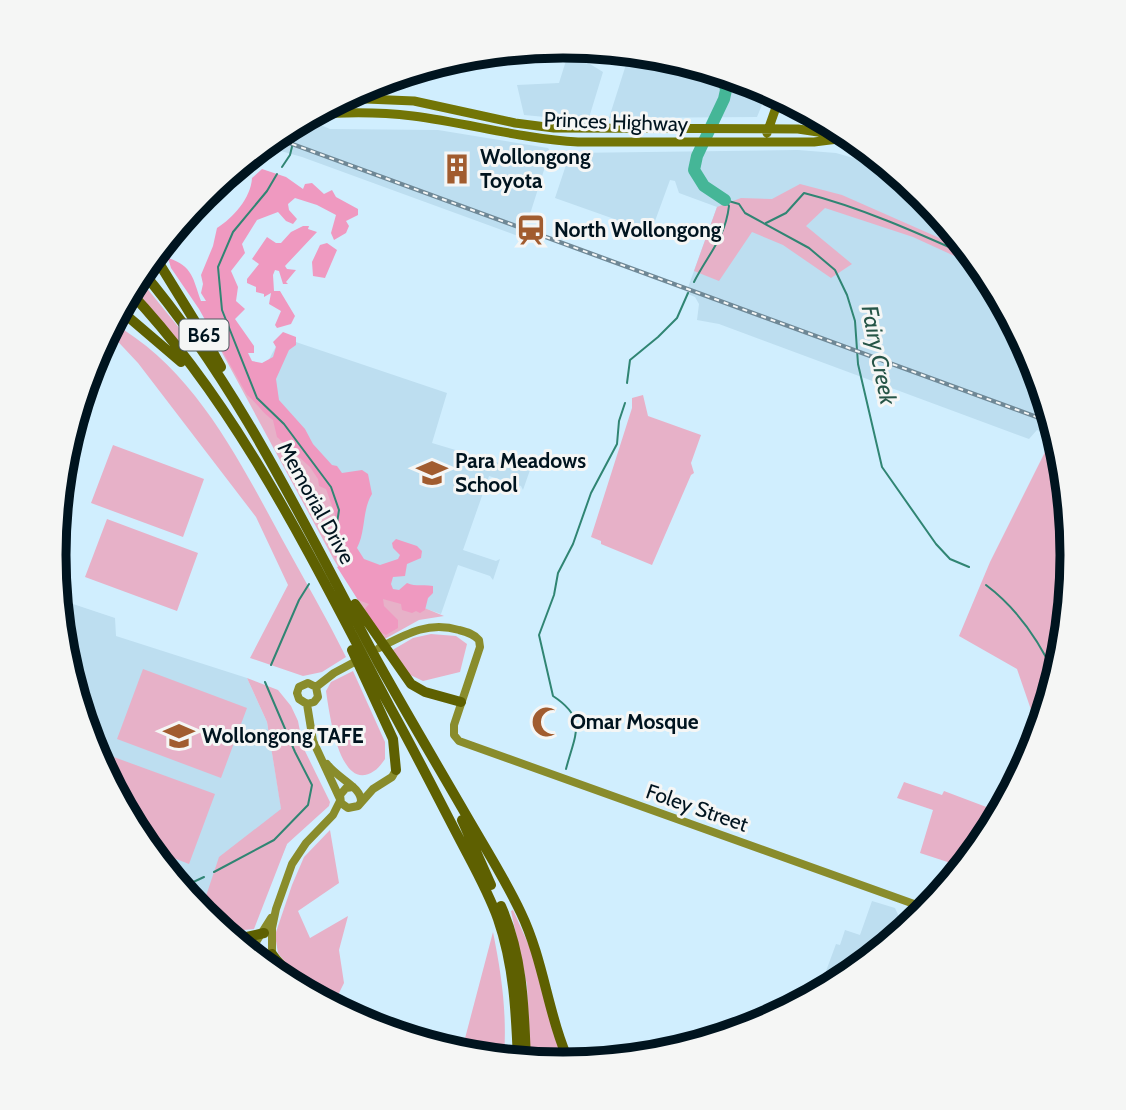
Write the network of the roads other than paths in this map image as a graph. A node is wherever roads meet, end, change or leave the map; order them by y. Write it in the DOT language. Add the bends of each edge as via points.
graph roads {
  1 [pos="366,99"];
  2 [pos="776,106"];
  3 [pos="333,114"];
  4 [pos="598,129"];
  5 [pos="768,129"];
  6 [pos="829,136"];
  7 [pos="835,139"];
  8 [pos="598,142"];
  9 [pos="764,142"];
  10 [pos="160,265"];
  11 [pos="149,280"];
  12 [pos="137,298"];
  13 [pos="127,316"];
  14 [pos="126,319"];
  15 [pos="134,323"];
  16 [pos="214,397"];
  17 [pos="248,420"];
  18 [pos="336,580"];
  19 [pos="325,586"];
  20 [pos="316,687"];
  21 [pos="461,702"];
  22 [pos="307,704"];
  23 [pos="316,748"];
  24 [pos="438,767"];
  25 [pos="396,770"];
  26 [pos="381,783"];
  27 [pos="354,787"];
  28 [pos="340,800"];
  29 [pos="357,806"];
  30 [pos="328,821"];
  31 [pos="916,905"];
  32 [pos="276,909"];
  33 [pos="264,933"];
  34 [pos="245,937"];
  35 [pos="255,945"];
  36 [pos="257,946"];
  37 [pos="267,954"];
  38 [pos="269,955"];
  39 [pos="520,1050"];
  40 [pos="521,1050"];
  41 [pos="565,1052"];
  1 -- 4 [label="main road, Princes Highway" via="414,101 554,128"];
  2 -- 5 [label="main road"];
  3 -- 8 [label="main road, Princes Highway" via="414,116 551,140"];
  4 -- 5 [label="main road, Princes Highway"];
  4 -- 8 [label="main road"];
  5 -- 6 [label="main road, Princes Highway"];
  5 -- 9 [label="main road"];
  7 -- 9 [label="main road, Princes Highway"];
  8 -- 9 [label="main road, Princes Highway"];
  10 -- 17 [label="highway, B65"];
  11 -- 17 [label="highway, Memorial Drive"];
  12 -- 16 [label="highway, Memorial Drive"];
  13 -- 15 [label="highway, B65"];
  14 -- 15 [label="highway"];
  15 -- 16 [label="highway, B65" via="174,355"];
  16 -- 19 [label="highway, Memorial Drive"];
  17 -- 18 [label="highway, Memorial Drive"];
  18 -- 21 [label="highway" via="411,684"];
  18 -- 24 [label="highway, Memorial Drive"];
  19 -- 25 [label="highway" via="393,739"];
  19 -- 39 [label="highway, Memorial Drive" via="498,918 509,953"];
  20 -- 21 [label="main road" via="390,642 435,626 477,637 480,647"];
  20 -- 22 [label="main road" via="318,697"];
  20 -- 22 [label="main road" via="308,683 299,687 299,699"];
  21 -- 31 [label="main road, Foley Street" via="453,729 455,738 463,743"];
  22 -- 23 [label="main road"];
  23 -- 27 [label="main road" via="334,774"];
  23 -- 28 [label="main road"];
  24 -- 40 [label="highway" via="511,933 521,974"];
  24 -- 41 [label="highway" via="521,913"];
  25 -- 26 [label="main road"];
  26 -- 27 [label="main road"];
  26 -- 29 [label="main road"];
  27 -- 28 [label="main road" via="342,790"];
  27 -- 29 [label="main road" via="361,795"];
  28 -- 29 [label="main road" via="346,808"];
  28 -- 30 [label="main road"];
  29 -- 30 [label="main road"];
  30 -- 32 [label="main road" via="295,858"];
  32 -- 33 [label="main road"];
  32 -- 38 [label="main road"];
  33 -- 34 [label="highway"];
  33 -- 35 [label="main road"];
  36 -- 37 [label="main road" via="265,943"];
}
